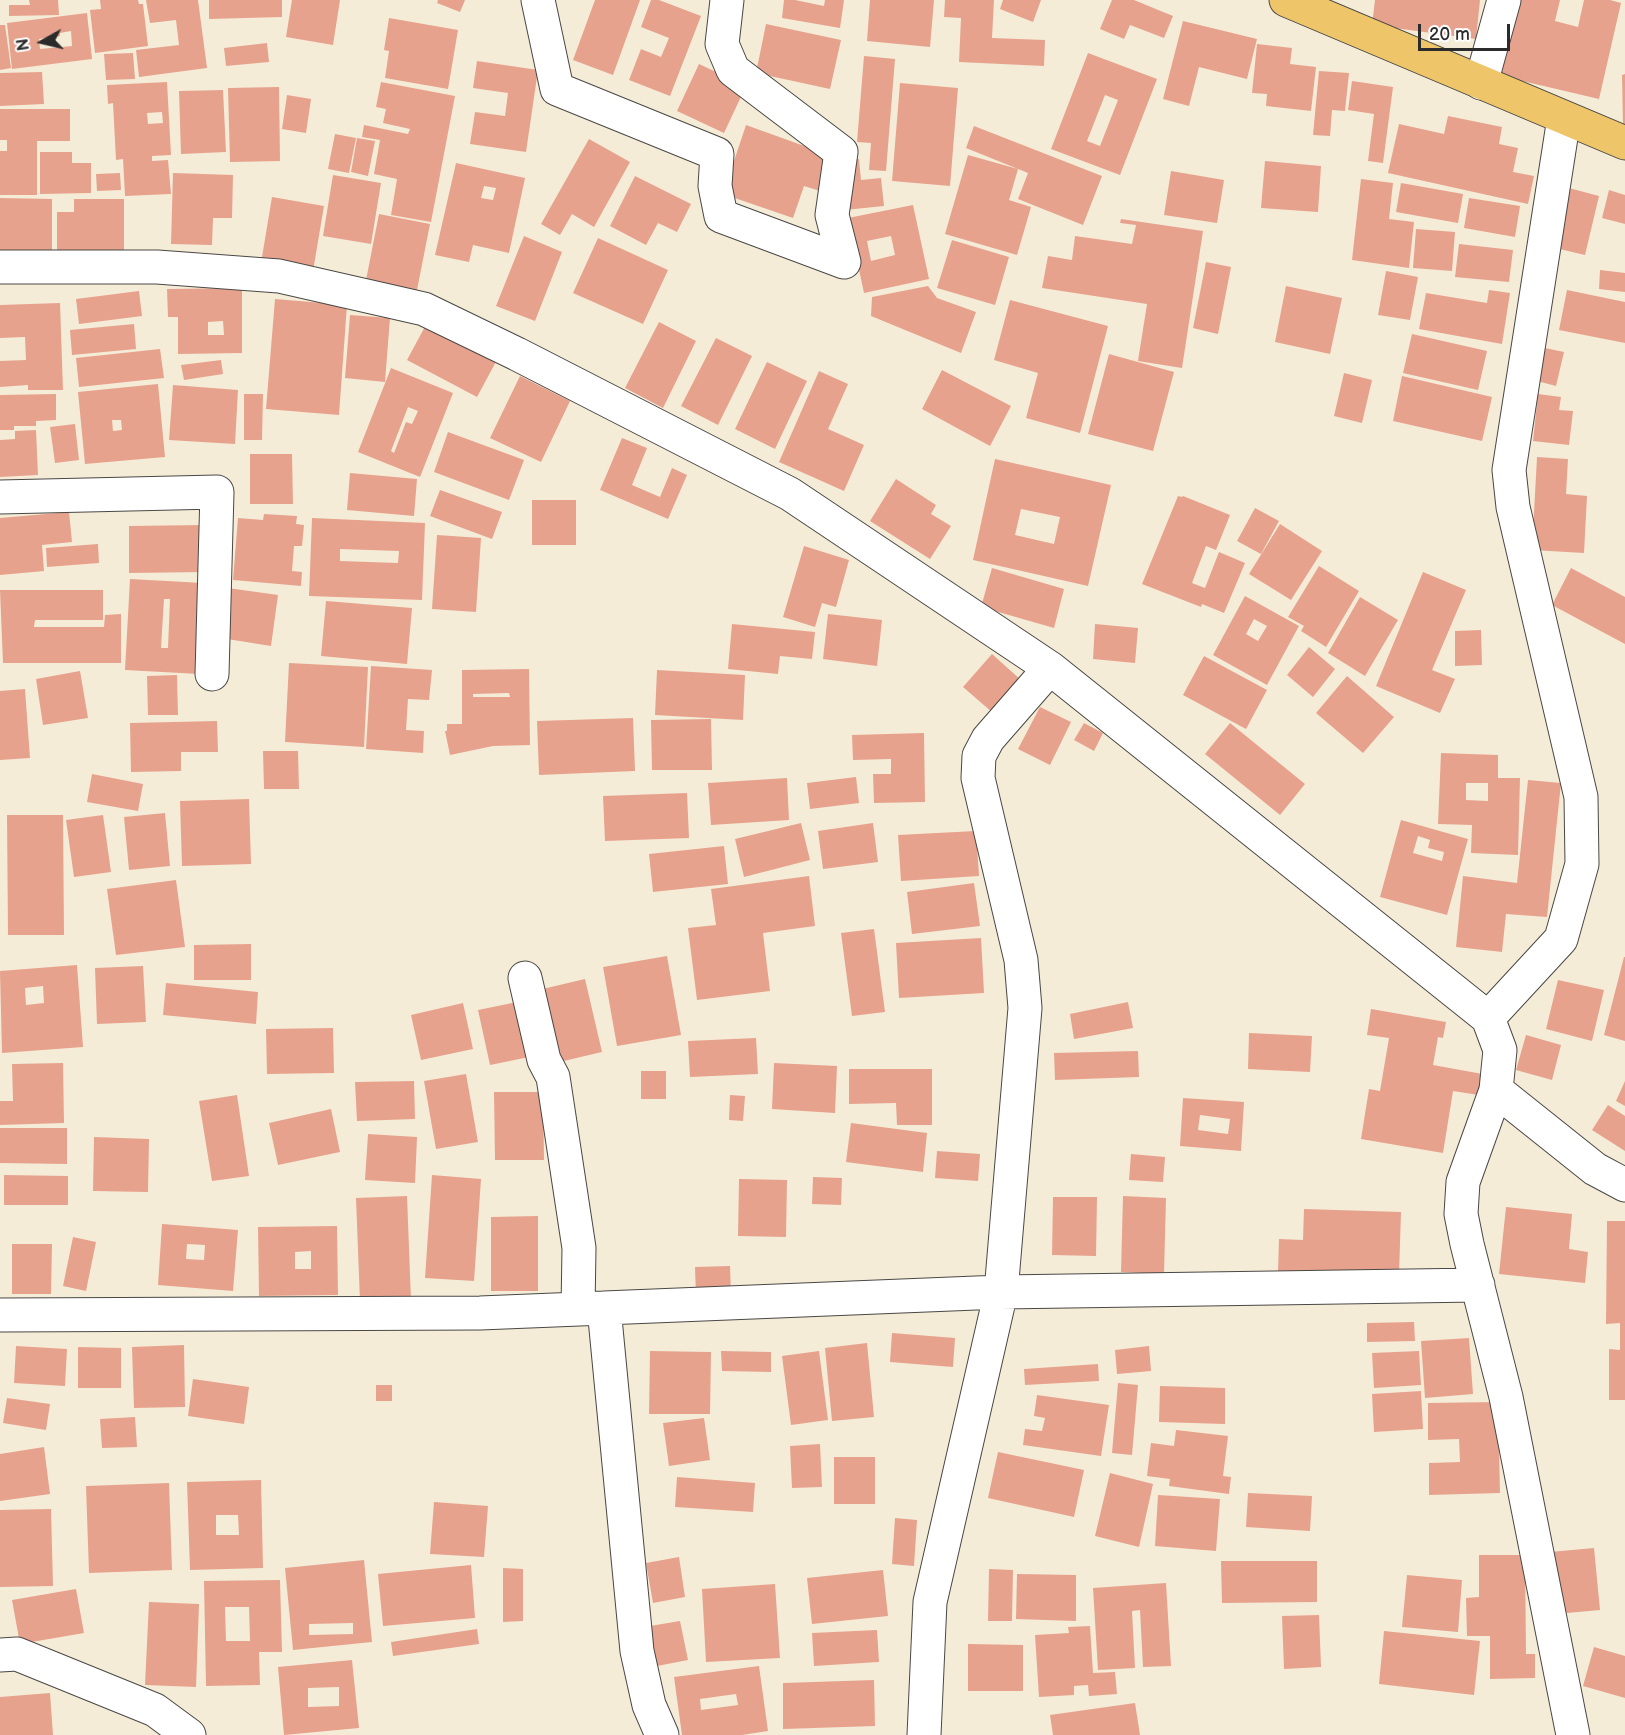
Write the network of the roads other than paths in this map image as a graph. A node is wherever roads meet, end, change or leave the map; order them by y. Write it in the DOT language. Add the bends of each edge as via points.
graph roads {
  1 [pos="538,0"];
  2 [pos="727,0"];
  3 [pos="1286,0"];
  4 [pos="1504,0"];
  5 [pos="1481,83"];
  6 [pos="1564,118"];
  7 [pos="1625,143"];
  8 [pos="0,267"];
  9 [pos="0,497"];
  10 [pos="1050,668"];
  11 [pos="212,674"];
  12 [pos="525,978"];
  13 [pos="1488,1018"];
  14 [pos="1496,1090"];
  15 [pos="1625,1185"];
  16 [pos="1478,1286"];
  17 [pos="1001,1292"];
  18 [pos="591,1309"];
  19 [pos="0,1315"];
  20 [pos="0,1655"];
  21 [pos="189,1735"];
  22 [pos="662,1735"];
  23 [pos="924,1735"];
  24 [pos="1573,1735"];
  1 -- 2 [label="street" via="557,89 717,154 715,186 721,216 844,262 832,215 841,152 733,70 722,44"];
  3 -- 5 [label="main road"];
  4 -- 5 [label="street"];
  5 -- 6 [label="main road"];
  6 -- 7 [label="main road"];
  6 -- 13 [label="street" via="1509,470 1513,507 1581,797 1582,864 1561,939"];
  8 -- 10 [label="street" via="157,267 279,276 424,309 790,494"];
  9 -- 11 [label="street" via="217,492"];
  10 -- 13 [label="street"];
  10 -- 17 [label="street" via="988,739 979,756 978,778 1021,960 1025,1008"];
  12 -- 18 [label="street" via="544,1060 553,1077"];
  13 -- 14 [label="street" via="1500,1050"];
  14 -- 15 [label="street" via="1594,1169"];
  14 -- 16 [label="street" via="1463,1182 1461,1214"];
  16 -- 17 [label="street"];
  16 -- 24 [label="street" via="1506,1397"];
  17 -- 18 [label="street"];
  17 -- 23 [label="street" via="930,1602"];
  18 -- 19 [label="street"];
  18 -- 22 [label="street" via="637,1651"];
  20 -- 21 [label="street" via="18,1654 155,1710"];
}
